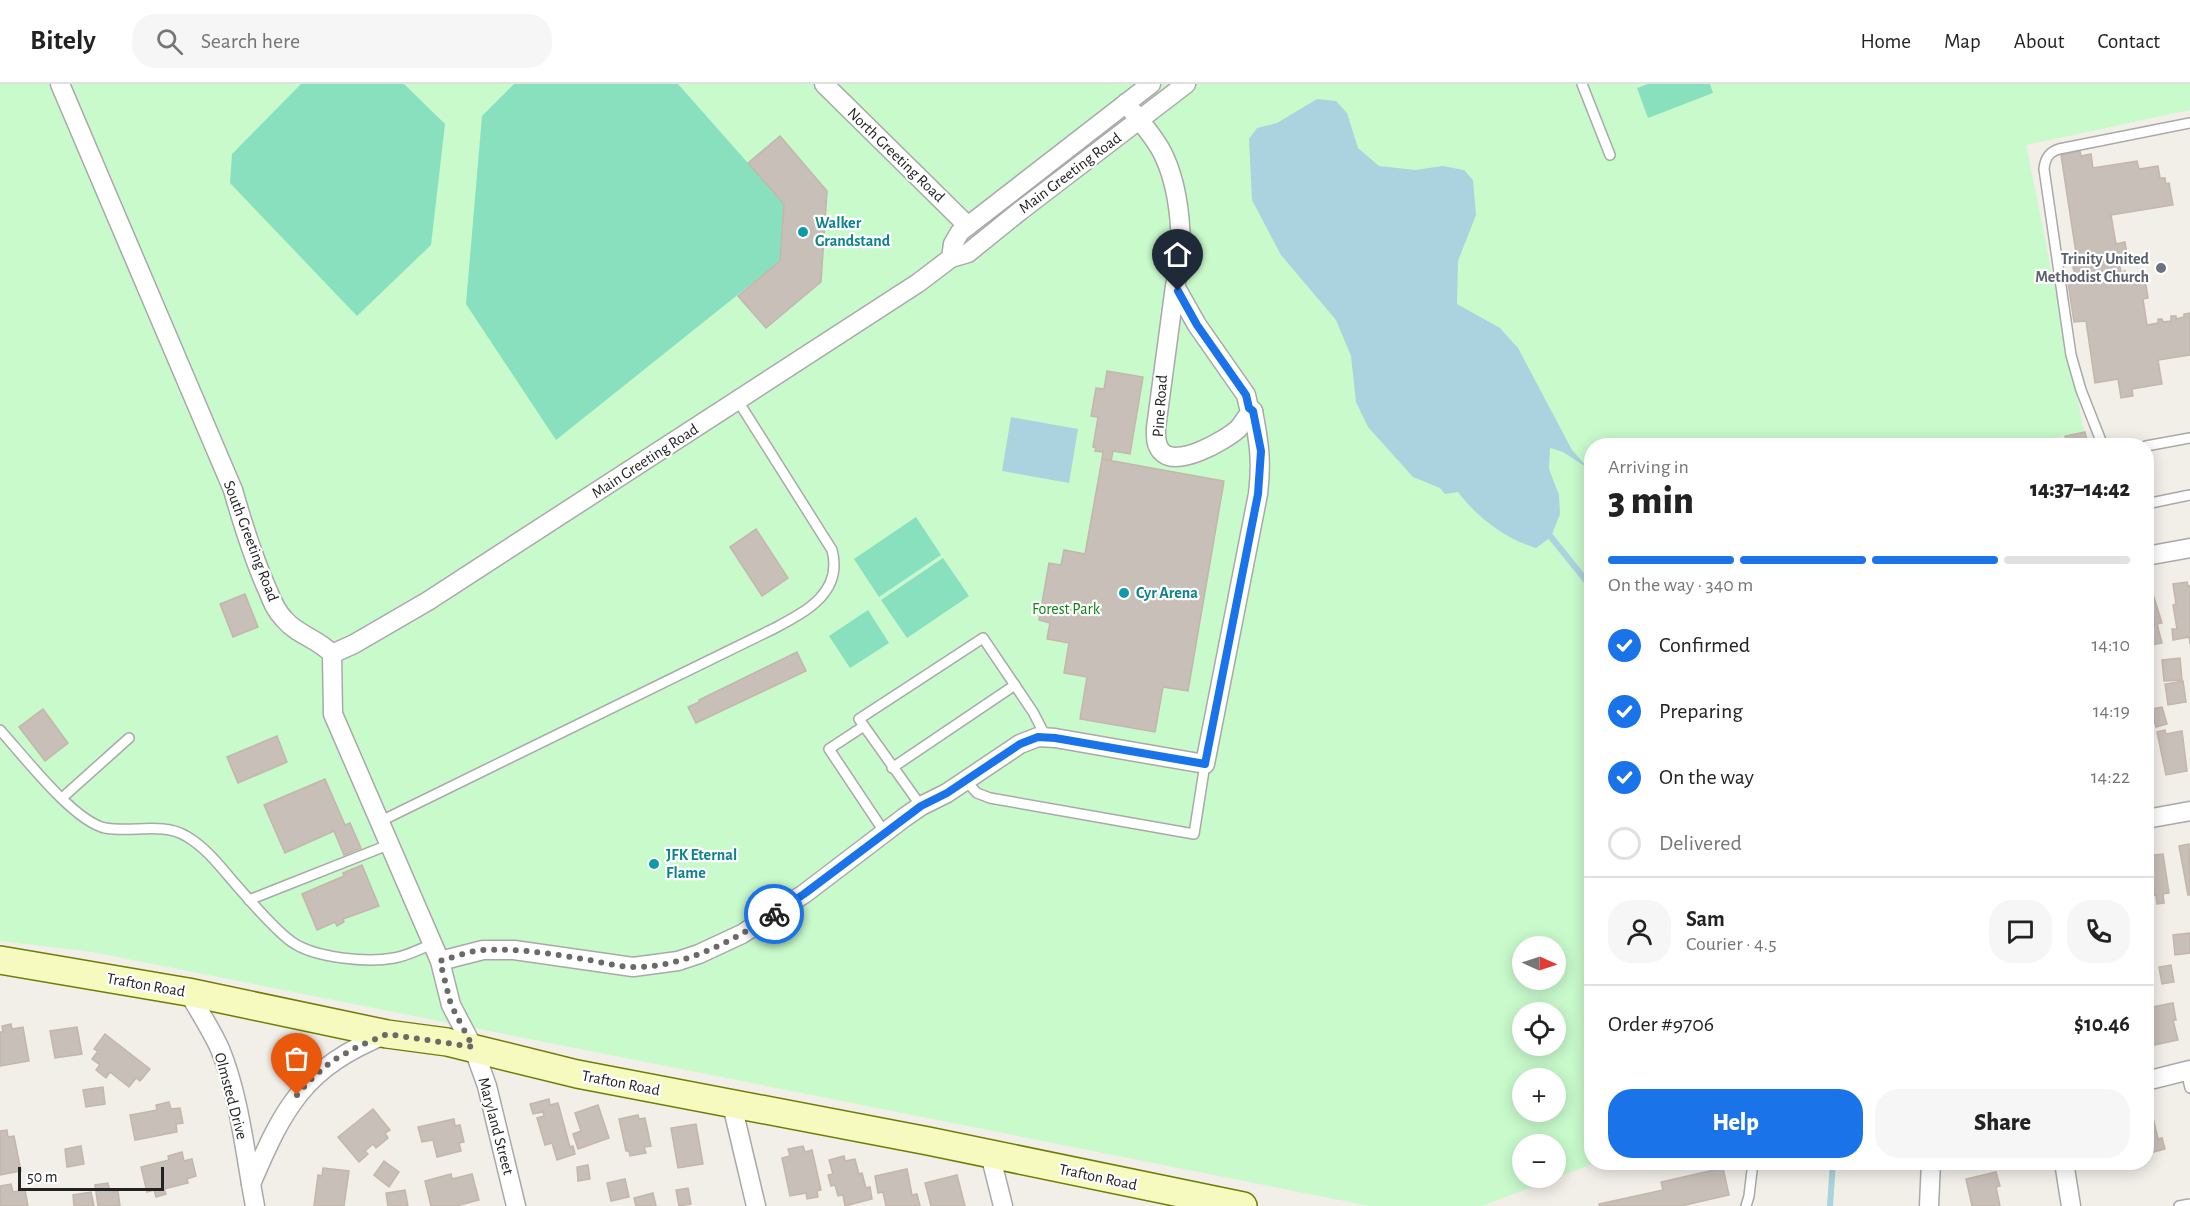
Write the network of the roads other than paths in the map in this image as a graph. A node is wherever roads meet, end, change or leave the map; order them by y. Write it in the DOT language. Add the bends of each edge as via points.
graph roads {
  1 [pos="60,84"];
  2 [pos="824,84"];
  3 [pos="1151,84"];
  4 [pos="1186,84"];
  5 [pos="1582,84"];
  6 [pos="1126,103"];
  7 [pos="1139,120"];
  8 [pos="2190,123"];
  9 [pos="1610,155"];
  10 [pos="968,225"];
  11 [pos="951,258"];
  12 [pos="1175,286"];
  13 [pos="738,401"];
  14 [pos="1253,411"];
  15 [pos="2100,438"];
  16 [pos="2190,438"];
  17 [pos="2154,445"];
  18 [pos="2190,495"];
  19 [pos="2154,502"];
  20 [pos="2190,548"];
  21 [pos="2154,555"];
  22 [pos="332,654"];
  23 [pos="1015,685"];
  24 [pos="864,726"];
  25 [pos="0,730"];
  26 [pos="1046,737"];
  27 [pos="129,738"];
  28 [pos="1205,764"];
  29 [pos="892,768"];
  30 [pos="966,781"];
  31 [pos="62,798"];
  32 [pos="921,806"];
  33 [pos="2190,811"];
  34 [pos="2154,818"];
  35 [pos="379,822"];
  36 [pos="885,833"];
  37 [pos="388,845"];
  38 [pos="249,900"];
  39 [pos="432,944"];
  40 [pos="0,960"];
  41 [pos="440,961"];
  42 [pos="188,992"];
  43 [pos="387,1034"];
  44 [pos="473,1047"];
  45 [pos="2189,1076"];
  46 [pos="2154,1080"];
  47 [pos="732,1105"];
  48 [pos="990,1154"];
  49 [pos="1752,1170"];
  50 [pos="1931,1170"];
  51 [pos="2065,1170"];
  52 [pos="251,1184"];
  53 [pos="2190,1204"];
  54 [pos="255,1206"];
  55 [pos="516,1206"];
  56 [pos="756,1206"];
  57 [pos="1003,1206"];
  58 [pos="1243,1206"];
  59 [pos="1746,1206"];
  60 [pos="1929,1206"];
  61 [pos="2070,1206"];
  62 [pos="2179,1206"];
  1 -- 22 [label="street, South Greeting Road" via="232,490 252,555 272,601 290,625 326,646"];
  2 -- 10 [label="street, North Greeting Road"];
  3 -- 6 [label="street, Main Greeting Road"];
  4 -- 7 [label="street, Main Greeting Road"];
  5 -- 9 [label="lane"];
  6 -- 7 [label="street, Pine Road"];
  6 -- 10 [label="street, Main Greeting Road"];
  7 -- 11 [label="street, Main Greeting Road" via="968,254"];
  7 -- 12 [label="street, Pine Road" via="1163,153 1173,183 1181,252"];
  8 -- 15 [label="lane" via="2059,149 2045,162 2071,355"];
  10 -- 11 [label="street, Main Greeting Road" via="955,238"];
  11 -- 13 [label="street, Main Greeting Road"];
  12 -- 14 [label="street"];
  12 -- 14 [label="street, Pine Road" via="1156,415 1159,449 1174,458 1195,453 1230,435"];
  13 -- 22 [label="street, Main Greeting Road" via="428,601"];
  13 -- 35 [label="lane" via="832,550 835,567 826,591 775,628"];
  14 -- 28 [label="street" via="1261,451 1258,494"];
  16 -- 17 [label="lane"];
  18 -- 19 [label="lane"];
  20 -- 21 [label="street"];
  22 -- 35 [label="street" via="333,714"];
  23 -- 24 [label="lane" via="982,638 859,719"];
  23 -- 26 [label="lane"];
  23 -- 29 [label="lane"];
  24 -- 29 [label="lane"];
  24 -- 36 [label="lane" via="829,749"];
  25 -- 31 [label="lane"];
  26 -- 28 [label="street"];
  26 -- 30 [label="street" via="1020,744"];
  27 -- 31 [label="lane"];
  28 -- 30 [label="lane" via="1194,834 990,798 977,793"];
  29 -- 32 [label="lane"];
  30 -- 32 [label="street"];
  31 -- 38 [label="lane" via="83,817 103,827 183,834 207,852"];
  32 -- 36 [label="street"];
  33 -- 34 [label="street"];
  35 -- 37 [label="street"];
  36 -- 41 [label="street" via="804,894 742,934 678,961 633,967 543,952 483,950"];
  37 -- 38 [label="lane"];
  37 -- 39 [label="street"];
  38 -- 39 [label="lane" via="291,942 322,954 361,960 389,959"];
  39 -- 41 [label="street"];
  40 -- 42 [label="street, Trafton Road"];
  41 -- 44 [label="street" via="451,1005"];
  42 -- 43 [label="street, Trafton Road"];
  42 -- 52 [label="street, Olmsted Drive" via="228,1071"];
  43 -- 44 [label="street, Trafton Road"];
  43 -- 52 [label="street" via="345,1053 309,1081 277,1126"];
  44 -- 47 [label="street, Trafton Road" via="577,1074"];
  44 -- 55 [label="street, Maryland Street" via="487,1086"];
  45 -- 46 [label="street"];
  47 -- 48 [label="street, Trafton Road"];
  47 -- 56 [label="street"];
  48 -- 57 [label="street"];
  48 -- 58 [label="street, Trafton Road"];
  49 -- 59 [label="lane"];
  50 -- 60 [label="street"];
  51 -- 61 [label="street"];
  52 -- 54 [label="street, Olmsted Drive"];
  53 -- 62 [label="lane"];
}
